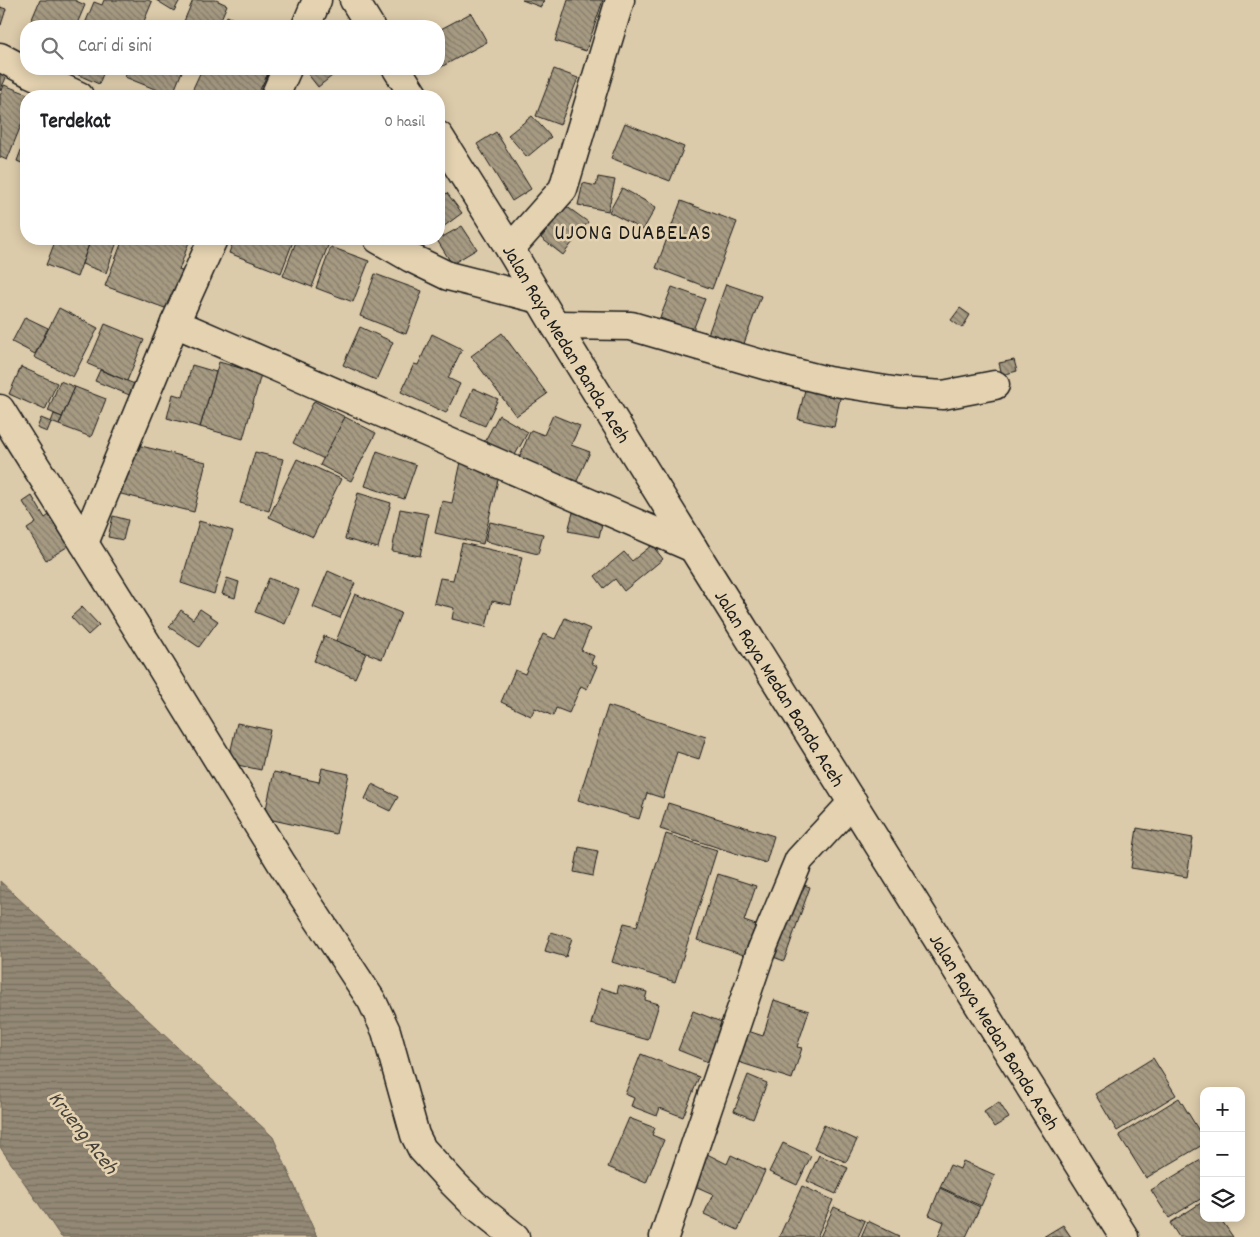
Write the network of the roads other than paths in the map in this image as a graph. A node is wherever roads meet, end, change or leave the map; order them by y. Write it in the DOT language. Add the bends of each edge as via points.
graph roads {
  1 [pos="317,0"];
  2 [pos="354,0"];
  3 [pos="620,0"];
  4 [pos="309,20"];
  5 [pos="366,20"];
  6 [pos="0,57"];
  7 [pos="20,67"];
  8 [pos="37,75"];
  9 [pos="284,75"];
  10 [pos="401,75"];
  11 [pos="68,90"];
  12 [pos="278,90"];
  13 [pos="410,90"];
  14 [pos="445,146"];
  15 [pos="210,245"];
  16 [pos="388,245"];
  17 [pos="510,249"];
  18 [pos="539,299"];
  19 [pos="176,323"];
  20 [pos="555,325"];
  21 [pos="995,384"];
  22 [pos="0,409"];
  23 [pos="84,543"];
  24 [pos="693,548"];
  25 [pos="853,802"];
  26 [pos="515,1237"];
  27 [pos="664,1237"];
  28 [pos="1124,1237"];
  1 -- 4 [label="main road"];
  2 -- 5 [label="main road"];
  3 -- 17 [label="main road" via="563,189"];
  6 -- 7 [label="main road"];
  8 -- 11 [label="main road"];
  9 -- 12 [label="main road"];
  10 -- 13 [label="main road"];
  14 -- 17 [label="main road, Jalan Raya Medan Banda Aceh"];
  15 -- 19 [label="main road"];
  16 -- 18 [label="main road" via="448,276"];
  17 -- 18 [label="main road, Jalan Raya Medan Banda Aceh"];
  18 -- 20 [label="main road, Jalan Raya Medan Banda Aceh"];
  19 -- 23 [label="main road"];
  19 -- 24 [label="main road"];
  20 -- 21 [label="main road" via="630,326 802,375 899,392 944,395"];
  20 -- 24 [label="main road, Jalan Raya Medan Banda Aceh"];
  22 -- 23 [label="main road"];
  23 -- 26 [label="main road" via="282,864 372,1001 386,1031 415,1135 422,1149 474,1204"];
  24 -- 25 [label="main road, Jalan Raya Medan Banda Aceh"];
  25 -- 27 [label="main road" via="799,860 760,954"];
  25 -- 28 [label="main road, Jalan Raya Medan Banda Aceh"];
}
